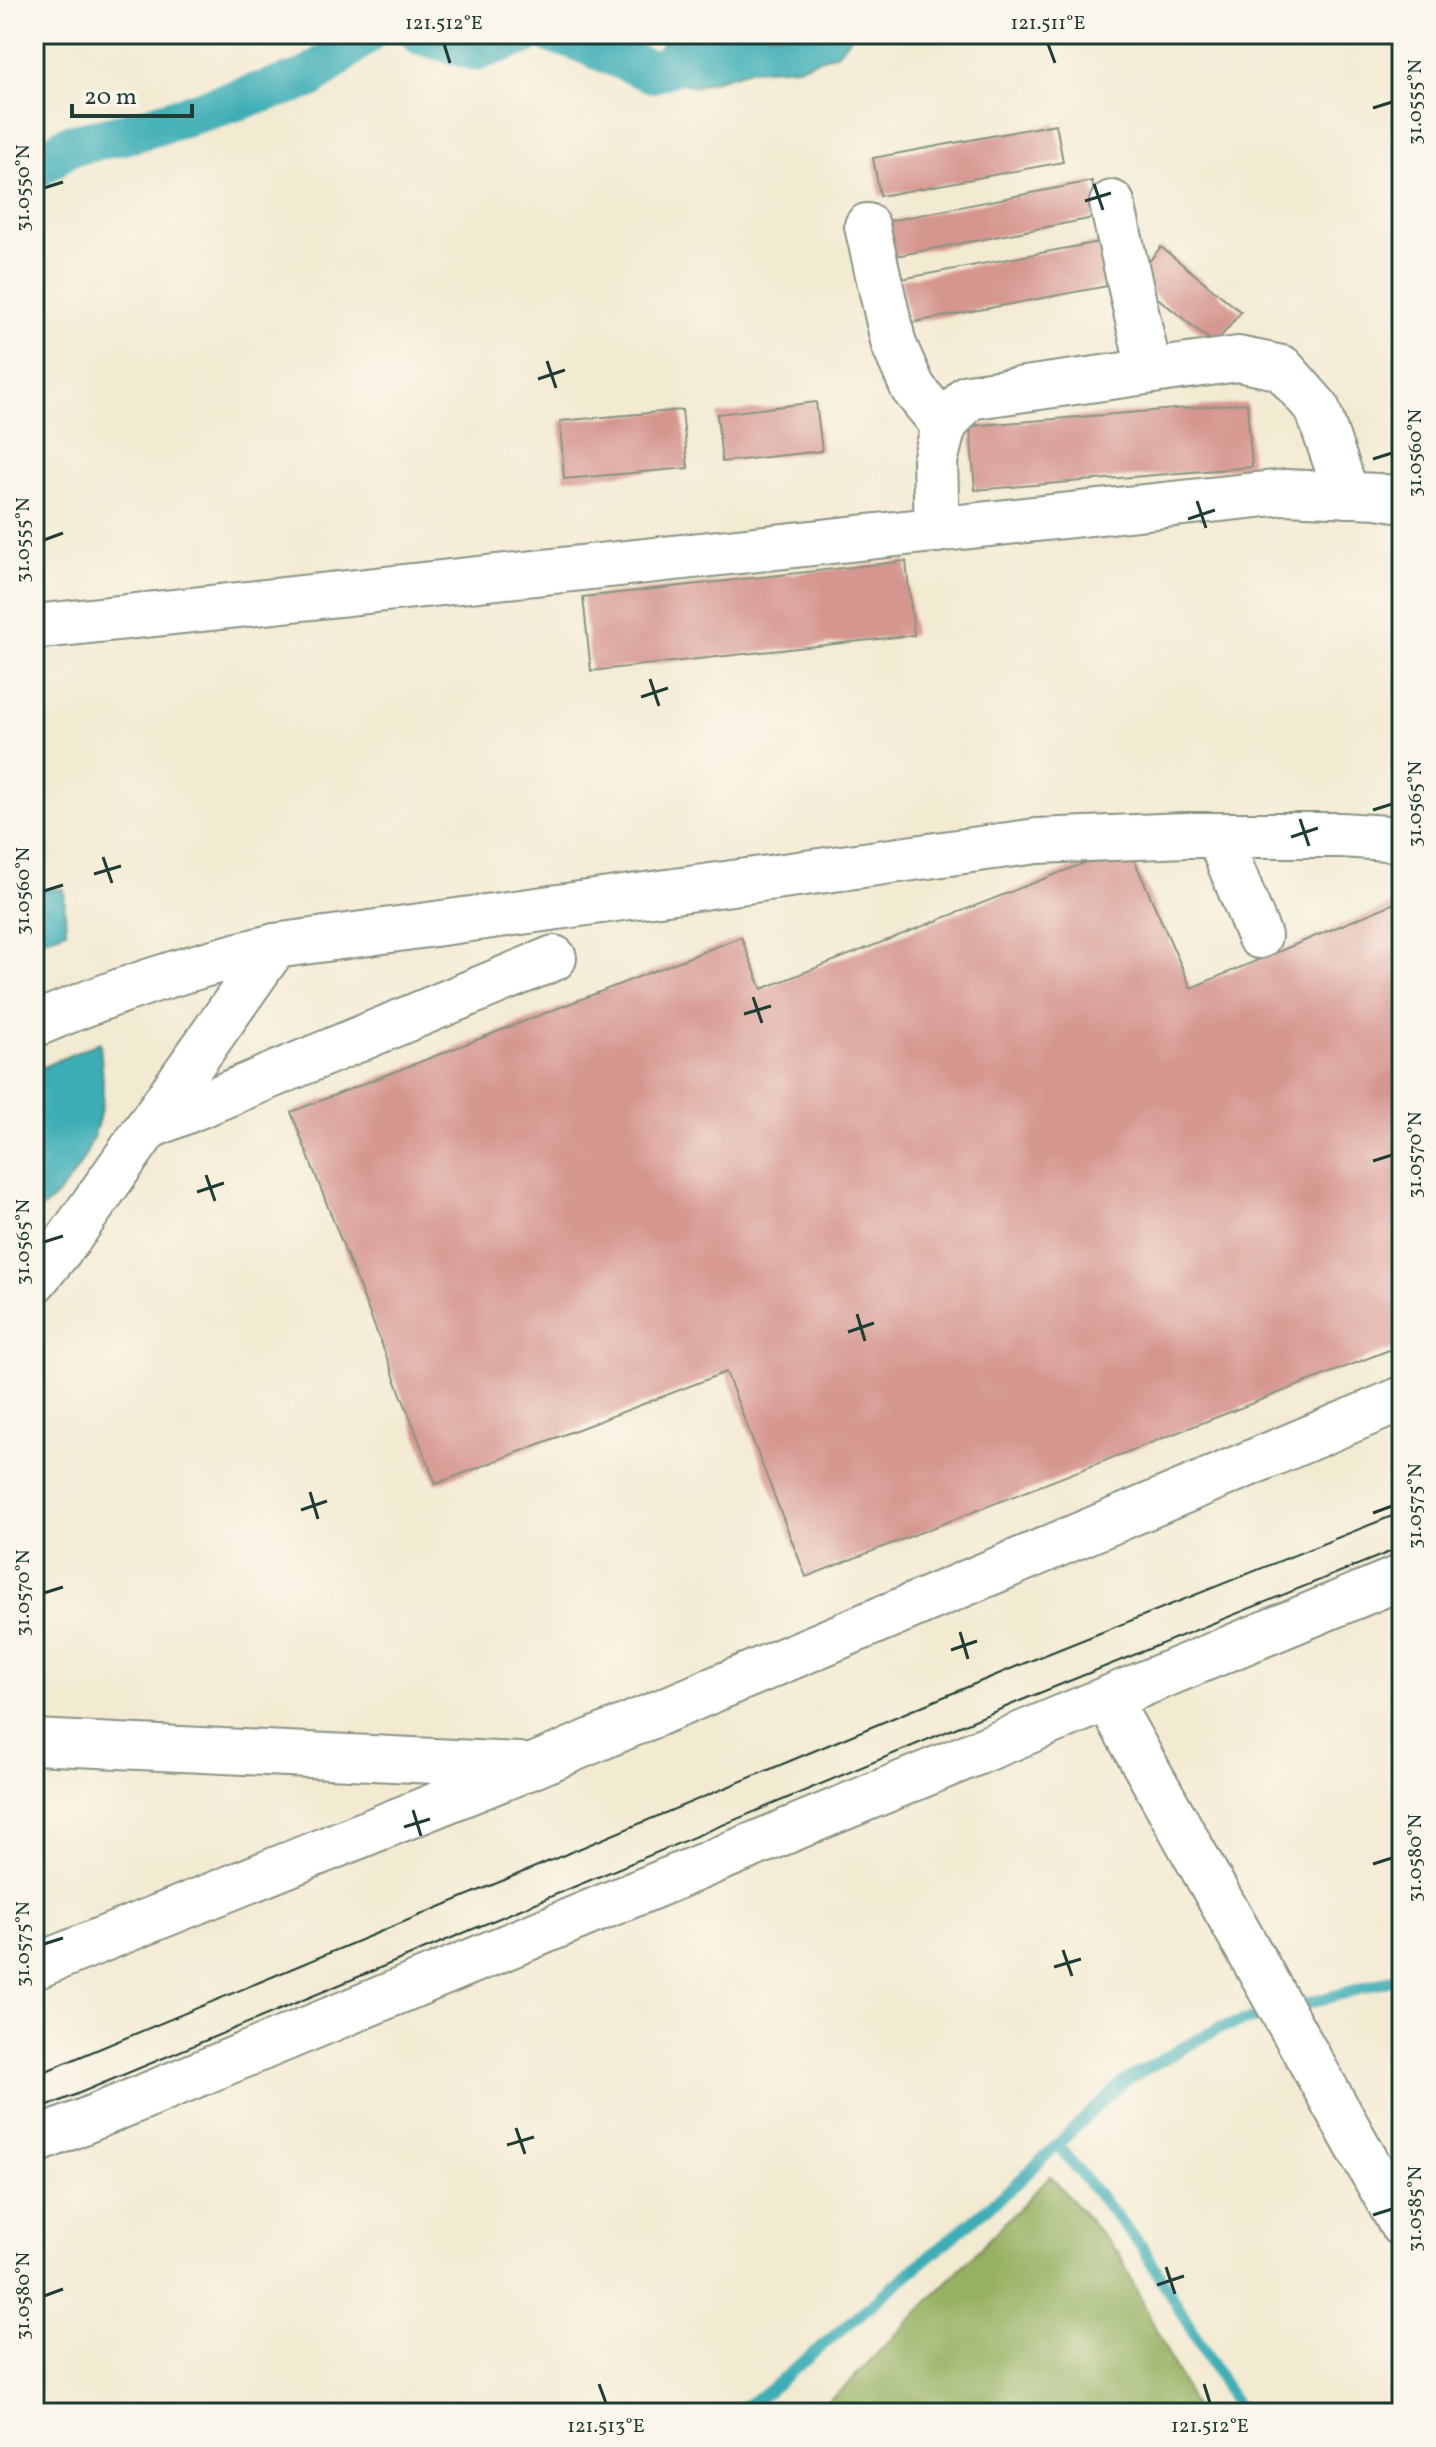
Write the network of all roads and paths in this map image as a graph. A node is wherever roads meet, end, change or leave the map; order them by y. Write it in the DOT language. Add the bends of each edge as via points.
graph roads {
  1 [pos="1112,203"];
  2 [pos="867,226"];
  3 [pos="1149,370"];
  4 [pos="944,426"];
  5 [pos="1347,495"];
  6 [pos="1402,500"];
  7 [pos="937,530"];
  8 [pos="34,627"];
  9 [pos="1218,835"];
  10 [pos="1402,839"];
  11 [pos="1259,936"];
  12 [pos="275,946"];
  13 [pos="554,958"];
  14 [pos="34,1025"];
  15 [pos="148,1127"];
  16 [pos="51,1248"];
  17 [pos="34,1281"];
  18 [pos="1402,1399"];
  19 [pos="1402,1577"];
  20 [pos="1108,1699"];
  21 [pos="34,1742"];
  22 [pos="533,1766"];
  23 [pos="34,1967"];
  24 [pos="34,2142"];
  25 [pos="1402,2225"];
  1 -- 3 [label="lane"];
  2 -- 4 [label="lane" via="894,345 913,388"];
  3 -- 4 [label="lane" via="968,397"];
  3 -- 5 [label="lane" via="1238,359 1282,368 1317,408"];
  4 -- 7 [label="lane" via="935,461"];
  5 -- 6 [label="lane"];
  5 -- 7 [label="lane" via="1285,492"];
  7 -- 8 [label="lane"];
  9 -- 10 [label="lane"];
  9 -- 11 [label="lane"];
  9 -- 12 [label="lane" via="1037,841"];
  12 -- 14 [label="lane" via="181,969"];
  12 -- 15 [label="lane"];
  13 -- 15 [label="lane"];
  15 -- 16 [label="lane"];
  16 -- 17 [label="lane"];
  18 -- 22 [label="lane"];
  19 -- 20 [label="lane"];
  20 -- 24 [label="lane"];
  20 -- 25 [label="lane"];
  21 -- 22 [label="lane"];
  22 -- 23 [label="lane"];
}
